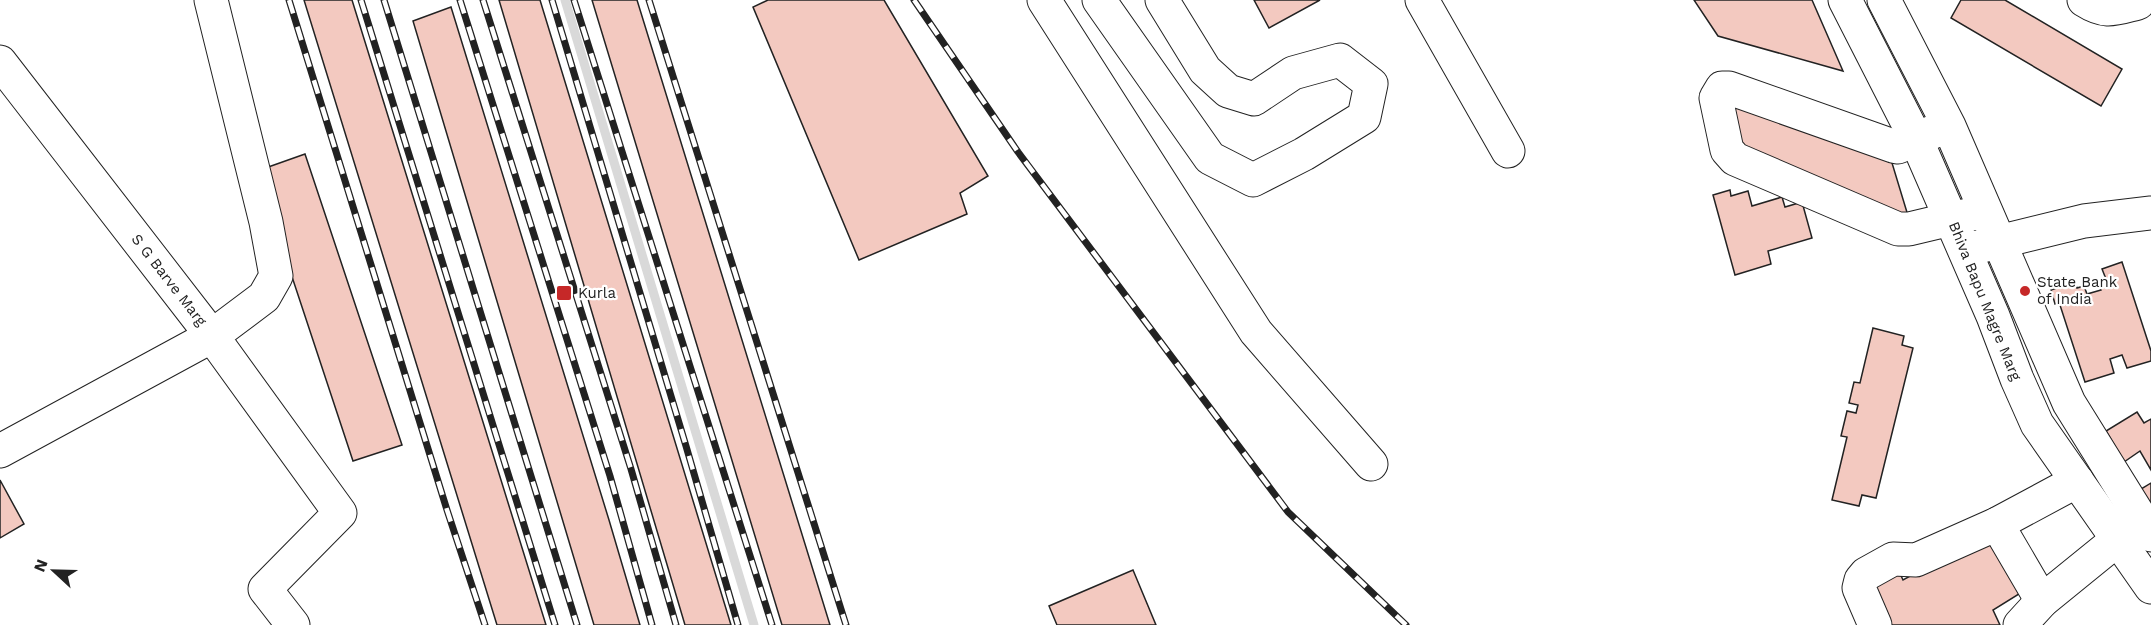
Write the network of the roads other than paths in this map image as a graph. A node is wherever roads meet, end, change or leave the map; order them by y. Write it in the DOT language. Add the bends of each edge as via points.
graph roads {
  1 [pos="211,0"];
  2 [pos="1044,0"];
  3 [pos="1099,0"];
  4 [pos="1162,0"];
  5 [pos="1422,0"];
  6 [pos="1845,0"];
  7 [pos="1884,0"];
  8 [pos="2084,0"];
  9 [pos="2141,0"];
  10 [pos="0,63"];
  11 [pos="1949,126"];
  12 [pos="1916,139"];
  13 [pos="1508,151"];
  14 [pos="1986,210"];
  15 [pos="2151,213"];
  16 [pos="1952,219"];
  17 [pos="1999,242"];
  18 [pos="1965,251"];
  19 [pos="212,336"];
  20 [pos="7,437"];
  21 [pos="1371,464"];
  22 [pos="2077,481"];
  23 [pos="1997,524"];
  24 [pos="2151,535"];
  25 [pos="2117,540"];
  26 [pos="2151,587"];
  27 [pos="2042,601"];
  28 [pos="293,625"];
  29 [pos="1875,625"];
  30 [pos="2020,625"];
  1 -- 19 [label="street" via="276,276 264,297"];
  2 -- 21 [label="street" via="1256,332"];
  3 -- 4 [label="street" via="1210,158 1253,180 1364,117 1371,84 1340,60 1293,73 1254,99 1228,91 1205,70"];
  5 -- 13 [label="street"];
  6 -- 12 [label="street, Bhiva Bapu Magre Marg"];
  7 -- 11 [label="street"];
  8 -- 9 [label="street" via="2096,8 2111,10"];
  10 -- 19 [label="street, S G Barve Marg"];
  11 -- 12 [label="street"];
  11 -- 14 [label="street"];
  12 -- 16 [label="street, Bhiva Bapu Magre Marg"];
  12 -- 16 [label="street" via="1893,146 1729,88 1722,88 1716,98 1727,150 1736,159 1898,229"];
  14 -- 16 [label="street"];
  14 -- 17 [label="street"];
  15 -- 17 [label="street" via="2084,221"];
  16 -- 18 [label="street, Bhiva Bapu Magre Marg"];
  17 -- 18 [label="street"];
  17 -- 24 [label="street" via="2069,403"];
  18 -- 22 [label="street, Bhiva Bapu Magre Marg" via="2037,424"];
  19 -- 20 [label="street, S G Barve Marg"];
  19 -- 28 [label="street" via="340,513 265,589"];
  22 -- 23 [label="street"];
  22 -- 25 [label="street, Bhiva Bapu Magre Marg"];
  23 -- 27 [label="street"];
  23 -- 29 [label="street" via="1916,560 1893,559 1866,574 1859,588"];
  25 -- 26 [label="street, Bhiva Bapu Magre Marg"];
  25 -- 27 [label="street"];
  27 -- 30 [label="street"];
}
